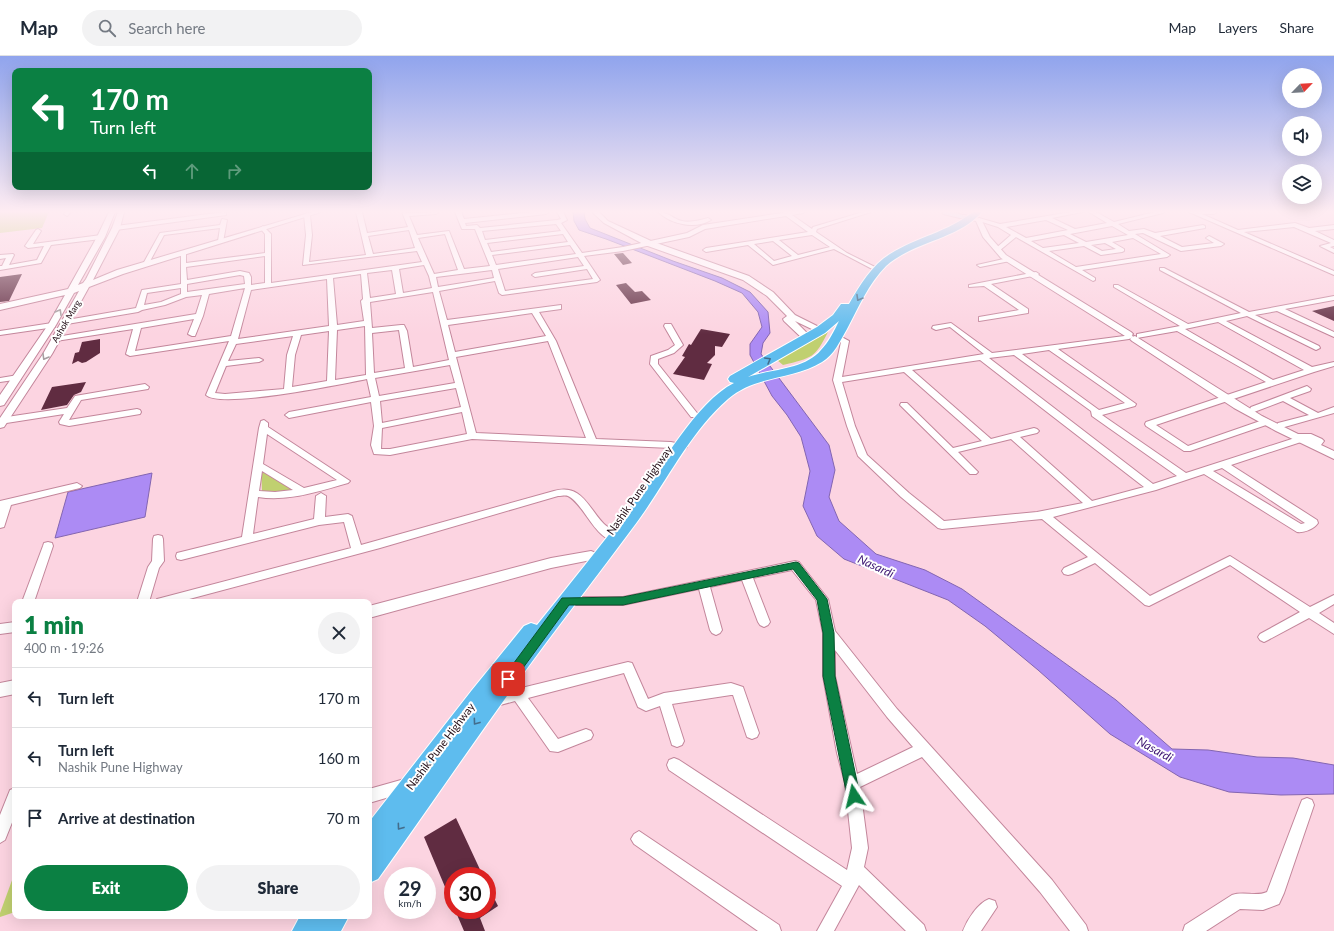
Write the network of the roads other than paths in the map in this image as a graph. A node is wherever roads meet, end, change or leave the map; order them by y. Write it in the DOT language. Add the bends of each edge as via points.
graph roads {
  1 [pos="44,253"];
  2 [pos="92,253"];
  3 [pos="103,253"];
  4 [pos="152,253"];
  5 [pos="183,253"];
  6 [pos="307,253"];
  7 [pos="369,253"];
  8 [pos="392,253"];
  9 [pos="421,253"];
  10 [pos="455,253"];
  11 [pos="497,253"];
  12 [pos="578,253"];
  13 [pos="599,253"];
  14 [pos="673,253"];
  15 [pos="761,253"];
  16 [pos="792,253"];
  17 [pos="813,253"];
  18 [pos="846,253"];
  19 [pos="900,253"];
  20 [pos="1001,253"];
  21 [pos="1002,253"];
  22 [pos="1047,253"];
  23 [pos="1162,253"];
  24 [pos="1286,253"];
  25 [pos="268,254"];
  26 [pos="488,254"];
  27 [pos="370,256"];
  28 [pos="580,256"];
  29 [pos="0,257"];
  30 [pos="797,257"];
  31 [pos="1008,260"];
  32 [pos="426,263"];
  33 [pos="529,263"];
  34 [pos="146,264"];
  35 [pos="183,265"];
  36 [pos="980,265"];
  37 [pos="3,267"];
  38 [pos="395,267"];
  39 [pos="494,267"];
  40 [pos="589,267"];
  41 [pos="1162,268"];
  42 [pos="874,269"];
  43 [pos="1075,269"];
  44 [pos="364,271"];
  45 [pos="462,272"];
  46 [pos="1334,273"];
  47 [pos="535,275"];
  48 [pos="1034,275"];
  49 [pos="330,276"];
  50 [pos="432,276"];
  51 [pos="497,279"];
  52 [pos="1093,279"];
  53 [pos="985,283"];
  54 [pos="184,284"];
  55 [pos="87,285"];
  56 [pos="268,285"];
  57 [pos="971,286"];
  58 [pos="1116,286"];
  59 [pos="248,287"];
  60 [pos="542,288"];
  61 [pos="435,289"];
  62 [pos="763,289"];
  63 [pos="72,291"];
  64 [pos="206,292"];
  65 [pos="184,295"];
  66 [pos="400,296"];
  67 [pos="1334,298"];
  68 [pos="365,301"];
  69 [pos="0,307"];
  70 [pos="558,307"];
  71 [pos="140,308"];
  72 [pos="1277,308"];
  73 [pos="535,311"];
  74 [pos="1248,314"];
  75 [pos="199,316"];
  76 [pos="982,318"];
  77 [pos="1218,320"];
  78 [pos="67,322"];
  79 [pos="444,323"];
  80 [pos="52,325"];
  81 [pos="138,325"];
  82 [pos="668,326"];
  83 [pos="368,327"];
  84 [pos="1188,327"];
  85 [pos="333,328"];
  86 [pos="936,328"];
  87 [pos="1179,329"];
  88 [pos="821,330"];
  89 [pos="0,333"];
  90 [pos="192,334"];
  91 [pos="297,334"];
  92 [pos="1334,335"];
  93 [pos="1135,336"];
  94 [pos="550,338"];
  95 [pos="56,339"];
  96 [pos="835,339"];
  97 [pos="234,340"];
  98 [pos="802,341"];
  99 [pos="1051,348"];
  100 [pos="1316,348"];
  101 [pos="1016,353"];
  102 [pos="987,356"];
  103 [pos="453,359"];
  104 [pos="259,360"];
  105 [pos="223,364"];
  106 [pos="1334,364"];
  107 [pos="906,369"];
  108 [pos="409,370"];
  109 [pos="1311,370"];
  110 [pos="18,377"];
  111 [pos="371,377"];
  112 [pos="747,377"];
  113 [pos="0,380"];
  114 [pos="837,380"];
  115 [pos="1274,383"];
  116 [pos="331,384"];
  117 [pos="460,385"];
  118 [pos="145,387"];
  119 [pos="1307,389"];
  120 [pos="288,391"];
  121 [pos="1230,397"];
  122 [pos="1283,398"];
  123 [pos="376,399"];
  124 [pos="0,403"];
  125 [pos="904,405"];
  126 [pos="466,409"];
  127 [pos="1254,409"];
  128 [pos="71,410"];
  129 [pos="1334,410"];
  130 [pos="137,412"];
  131 [pos="1095,414"];
  132 [pos="289,415"];
  133 [pos="694,416"];
  134 [pos="1317,416"];
  135 [pos="1,422"];
  136 [pos="1266,422"];
  137 [pos="1281,425"];
  138 [pos="378,426"];
  139 [pos="1034,431"];
  140 [pos="472,436"];
  141 [pos="1013,436"];
  142 [pos="1309,440"];
  143 [pos="592,441"];
  144 [pos="989,442"];
  145 [pos="676,446"];
  146 [pos="1334,448"];
  147 [pos="952,451"];
  148 [pos="1334,456"];
  149 [pos="258,464"];
  150 [pos="1222,464"];
  151 [pos="1204,470"];
  152 [pos="973,472"];
  153 [pos="1184,477"];
  154 [pos="77,486"];
  155 [pos="1152,488"];
  156 [pos="301,490"];
  157 [pos="254,493"];
  158 [pos="321,496"];
  159 [pos="3,504"];
  160 [pos="1090,504"];
  161 [pos="1044,515"];
  162 [pos="320,521"];
  163 [pos="0,524"];
  164 [pos="612,536"];
  165 [pos="158,539"];
  166 [pos="247,539"];
  167 [pos="48,546"];
  168 [pos="357,550"];
  169 [pos="181,556"];
  170 [pos="591,556"];
  171 [pos="1096,558"];
  172 [pos="1068,571"];
  173 [pos="746,575"];
  174 [pos="703,584"];
  175 [pos="29,599"];
  176 [pos="144,599"];
  177 [pos="172,599"];
  178 [pos="1334,599"];
  179 [pos="566,601"];
  180 [pos="372,611"];
  181 [pos="1308,612"];
  182 [pos="764,622"];
  183 [pos="12,627"];
  184 [pos="0,629"];
  185 [pos="716,630"];
  186 [pos="1334,630"];
  187 [pos="829,633"];
  188 [pos="1264,637"];
  189 [pos="12,687"];
  190 [pos="0,690"];
  191 [pos="518,694"];
  192 [pos="664,699"];
  193 [pos="491,701"];
  194 [pos="752,733"];
  195 [pos="586,735"];
  196 [pos="677,741"];
  197 [pos="924,749"];
  198 [pos="674,765"];
  199 [pos="852,783"];
  200 [pos="412,784"];
  201 [pos="372,795"];
  202 [pos="12,803"];
  203 [pos="1307,805"];
  204 [pos="0,835"];
  205 [pos="372,838"];
  206 [pos="639,839"];
  207 [pos="372,866"];
  208 [pos="854,877"];
  209 [pos="989,908"];
  210 [pos="314,919"];
  211 [pos="334,919"];
  212 [pos="305,931"];
  213 [pos="325,931"];
  214 [pos="773,931"];
  215 [pos="825,931"];
  216 [pos="918,931"];
  217 [pos="971,931"];
  218 [pos="1080,931"];
  219 [pos="1191,931"];
  1 -- 37 [label="street" via="39,262"];
  2 -- 63 [label="street, Ashok Marg"];
  3 -- 55 [label="street, Ashok Marg"];
  4 -- 34 [label="street"];
  5 -- 34 [label="street"];
  5 -- 35 [label="street"];
  6 -- 27 [label="street" via="305,264"];
  7 -- 27 [label="street"];
  8 -- 27 [label="street"];
  9 -- 32 [label="street"];
  10 -- 45 [label="street"];
  11 -- 26 [label="street"];
  12 -- 28 [label="street"];
  13 -- 28 [label="street"];
  14 -- 62 [label="street" via="734,272"];
  15 -- 30 [label="street" via="773,263"];
  16 -- 30 [label="street"];
  17 -- 30 [label="street"];
  18 -- 42 [label="street"];
  19 -- 42 [label="highway"];
  20 -- 31 [label="street"];
  21 -- 48 [label="street"];
  22 -- 43 [label="street"];
  23 -- 43 [label="street" via="1166,255"];
  24 -- 46 [label="street"];
  25 -- 35 [label="street"];
  25 -- 56 [label="street"];
  26 -- 39 [label="street"];
  28 -- 33 [label="street"];
  28 -- 40 [label="street"];
  29 -- 37 [label="street" via="11,255"];
  31 -- 36 [label="street"];
  31 -- 48 [label="street"];
  32 -- 38 [label="street"];
  32 -- 50 [label="street"];
  33 -- 39 [label="street"];
  33 -- 47 [label="street"];
  34 -- 55 [label="street"];
  35 -- 54 [label="street"];
  38 -- 44 [label="street"];
  38 -- 66 [label="street"];
  39 -- 45 [label="street"];
  39 -- 51 [label="street"];
  40 -- 47 [label="street"];
  40 -- 60 [label="street" via="598,280"];
  41 -- 74 [label="street"];
  42 -- 88 [label="highway, Nashik Pune Highway" via="841,313"];
  42 -- 96 [label="highway, Nashik Pune Highway, one-way"];
  43 -- 52 [label="street"];
  44 -- 49 [label="street"];
  44 -- 68 [label="street"];
  45 -- 50 [label="street"];
  47 -- 60 [label="street"];
  48 -- 53 [label="street"];
  48 -- 93 [label="street"];
  49 -- 56 [label="street"];
  49 -- 85 [label="street"];
  50 -- 61 [label="street"];
  51 -- 60 [label="street" via="502,293"];
  51 -- 61 [label="street"];
  53 -- 57 [label="street"];
  53 -- 76 [label="street" via="1025,311"];
  54 -- 59 [label="street" via="240,273 247,274"];
  54 -- 65 [label="street"];
  54 -- 71 [label="street" via="144,291"];
  55 -- 63 [label="street"];
  55 -- 78 [label="street, Ashok Marg"];
  56 -- 59 [label="street"];
  58 -- 84 [label="street"];
  59 -- 64 [label="street"];
  59 -- 97 [label="street"];
  61 -- 66 [label="street"];
  61 -- 79 [label="street"];
  62 -- 88 [label="street" via="792,317"];
  62 -- 98 [label="street"];
  63 -- 69 [label="street"];
  80 -- 63 [label="street, Ashok Marg, one-way"];
  64 -- 65 [label="street"];
  64 -- 75 [label="street"];
  65 -- 71 [label="street" via="163,304"];
  66 -- 68 [label="street"];
  67 -- 72 [label="street"];
  68 -- 83 [label="street"];
  70 -- 73 [label="street"];
  71 -- 78 [label="street"];
  72 -- 74 [label="street"];
  72 -- 92 [label="street"];
  73 -- 79 [label="street"];
  73 -- 94 [label="street"];
  74 -- 77 [label="street"];
  74 -- 100 [label="street"];
  75 -- 81 [label="street"];
  75 -- 90 [label="street"];
  77 -- 84 [label="street"];
  77 -- 109 [label="street"];
  78 -- 95 [label="street, Ashok Marg"];
  79 -- 103 [label="street"];
  80 -- 89 [label="street"];
  80 -- 110 [label="street, Ashok Marg"];
  81 -- 95 [label="street"];
  81 -- 97 [label="street" via="130,354"];
  82 -- 133 [label="street" via="679,345 678,349 654,358 654,364"];
  83 -- 85 [label="street"];
  83 -- 108 [label="street" via="401,327"];
  83 -- 111 [label="street"];
  84 -- 87 [label="street"];
  85 -- 91 [label="street"];
  85 -- 116 [label="street"];
  86 -- 102 [label="street" via="951,325"];
  87 -- 93 [label="street"];
  87 -- 115 [label="street"];
  88 -- 98 [label="highway, Nashik Pune Highway"];
  91 -- 97 [label="street"];
  91 -- 120 [label="street" via="291,355"];
  93 -- 99 [label="street"];
  93 -- 121 [label="street"];
  94 -- 103 [label="street"];
  94 -- 143 [label="street"];
  95 -- 135 [label="street, Ashok Marg, one-way" via="27,388"];
  96 -- 112 [label="highway, Nashik Pune Highway" via="820,359 784,372"];
  96 -- 114 [label="street" via="845,341"];
  97 -- 105 [label="street"];
  112 -- 98 [label="highway, Nashik Pune Highway, one-way"];
  99 -- 101 [label="street"];
  99 -- 131 [label="street" via="1132,404"];
  101 -- 102 [label="street"];
  101 -- 131 [label="street" via="1095,410"];
  102 -- 107 [label="street"];
  102 -- 155 [label="street"];
  103 -- 108 [label="street"];
  103 -- 117 [label="street"];
  104 -- 105 [label="street"];
  105 -- 120 [label="street" via="210,395 245,396"];
  106 -- 109 [label="street"];
  107 -- 114 [label="street"];
  107 -- 144 [label="street"];
  108 -- 111 [label="street"];
  109 -- 115 [label="street"];
  110 -- 113 [label="street"];
  110 -- 124 [label="street, Ashok Marg"];
  111 -- 116 [label="street"];
  111 -- 123 [label="street"];
  112 -- 133 [label="highway, Nashik Pune Highway" via="719,390"];
  112 -- 145 [label="highway, Nashik Pune Highway" via="725,394"];
  114 -- 161 [label="street" via="863,456 942,525"];
  115 -- 121 [label="street"];
  116 -- 120 [label="street"];
  117 -- 123 [label="street"];
  117 -- 126 [label="street"];
  118 -- 128 [label="street" via="78,398"];
  119 -- 122 [label="street"];
  121 -- 127 [label="street"];
  121 -- 136 [label="street"];
  121 -- 136 [label="street" via="1149,424 1187,449"];
  122 -- 127 [label="street"];
  122 -- 134 [label="street"];
  123 -- 132 [label="street"];
  123 -- 138 [label="street"];
  125 -- 147 [label="street"];
  126 -- 138 [label="street"];
  126 -- 140 [label="street"];
  127 -- 137 [label="street"];
  128 -- 130 [label="street" via="63,422"];
  128 -- 135 [label="street"];
  129 -- 134 [label="street"];
  131 -- 153 [label="street"];
  133 -- 145 [label="highway, Nashik Pune Highway"];
  134 -- 137 [label="street"];
  136 -- 142 [label="street"];
  137 -- 142 [label="street"];
  138 -- 140 [label="street" via="375,445 377,452 381,453"];
  139 -- 141 [label="street"];
  140 -- 143 [label="street"];
  141 -- 144 [label="street"];
  141 -- 160 [label="street"];
  142 -- 146 [label="street"];
  142 -- 148 [label="street"];
  142 -- 150 [label="street"];
  143 -- 145 [label="street"];
  144 -- 147 [label="street"];
  145 -- 164 [label="highway, Nashik Pune Highway" via="647,497"];
  147 -- 152 [label="street"];
  149 -- 156 [label="street"];
  149 -- 156 [label="street" via="264,425 345,481"];
  149 -- 157 [label="street"];
  150 -- 151 [label="street"];
  150 -- 151 [label="street" via="1313,523 1301,529"];
  151 -- 153 [label="street"];
  153 -- 155 [label="street"];
  154 -- 159 [label="street"];
  155 -- 160 [label="street"];
  156 -- 157 [label="street" via="270,496"];
  157 -- 166 [label="street"];
  158 -- 162 [label="street"];
  159 -- 163 [label="street"];
  160 -- 161 [label="street"];
  161 -- 171 [label="street"];
  162 -- 166 [label="street"];
  162 -- 168 [label="street" via="348,518"];
  164 -- 168 [label="street" via="578,498 568,492"];
  164 -- 170 [label="highway, Nashik Pune Highway"];
  164 -- 179 [label="highway, Nashik Pune Highway"];
  165 -- 176 [label="street" via="158,562"];
  166 -- 169 [label="street"];
  167 -- 175 [label="street"];
  168 -- 177 [label="street"];
  170 -- 180 [label="street" via="551,563"];
  170 -- 200 [label="highway, Nashik Pune Highway" via="478,696"];
  171 -- 172 [label="street"];
  171 -- 181 [label="street" via="1149,602 1230,560"];
  173 -- 174 [label="street"];
  173 -- 182 [label="street"];
  173 -- 187 [label="street" via="796,565 822,599"];
  174 -- 179 [label="street" via="623,601"];
  174 -- 185 [label="street"];
  178 -- 181 [label="street"];
  179 -- 193 [label="highway, Nashik Pune Highway"];
  181 -- 186 [label="street"];
  181 -- 188 [label="street"];
  183 -- 184 [label="street"];
  187 -- 197 [label="street"];
  187 -- 199 [label="street" via="829,676"];
  189 -- 190 [label="street"];
  191 -- 192 [label="street" via="628,667 643,703 648,705"];
  191 -- 193 [label="street"];
  191 -- 195 [label="street" via="555,746"];
  192 -- 194 [label="street" via="734,688 738,691"];
  192 -- 196 [label="street"];
  193 -- 207 [label="highway, Nashik Pune Highway, one-way"];
  197 -- 199 [label="street"];
  197 -- 218 [label="street" via="1046,886"];
  198 -- 208 [label="street"];
  199 -- 208 [label="street" via="860,848"];
  200 -- 201 [label="street"];
  200 -- 205 [label="highway, Nashik Pune Highway"];
  202 -- 204 [label="street"];
  203 -- 219 [label="street" via="1273,898 1263,902 1238,901"];
  206 -- 214 [label="street"];
  208 -- 215 [label="street"];
  208 -- 216 [label="street"];
  209 -- 217 [label="street"];
  210 -- 212 [label="highway"];
  211 -- 213 [label="highway"];
}
